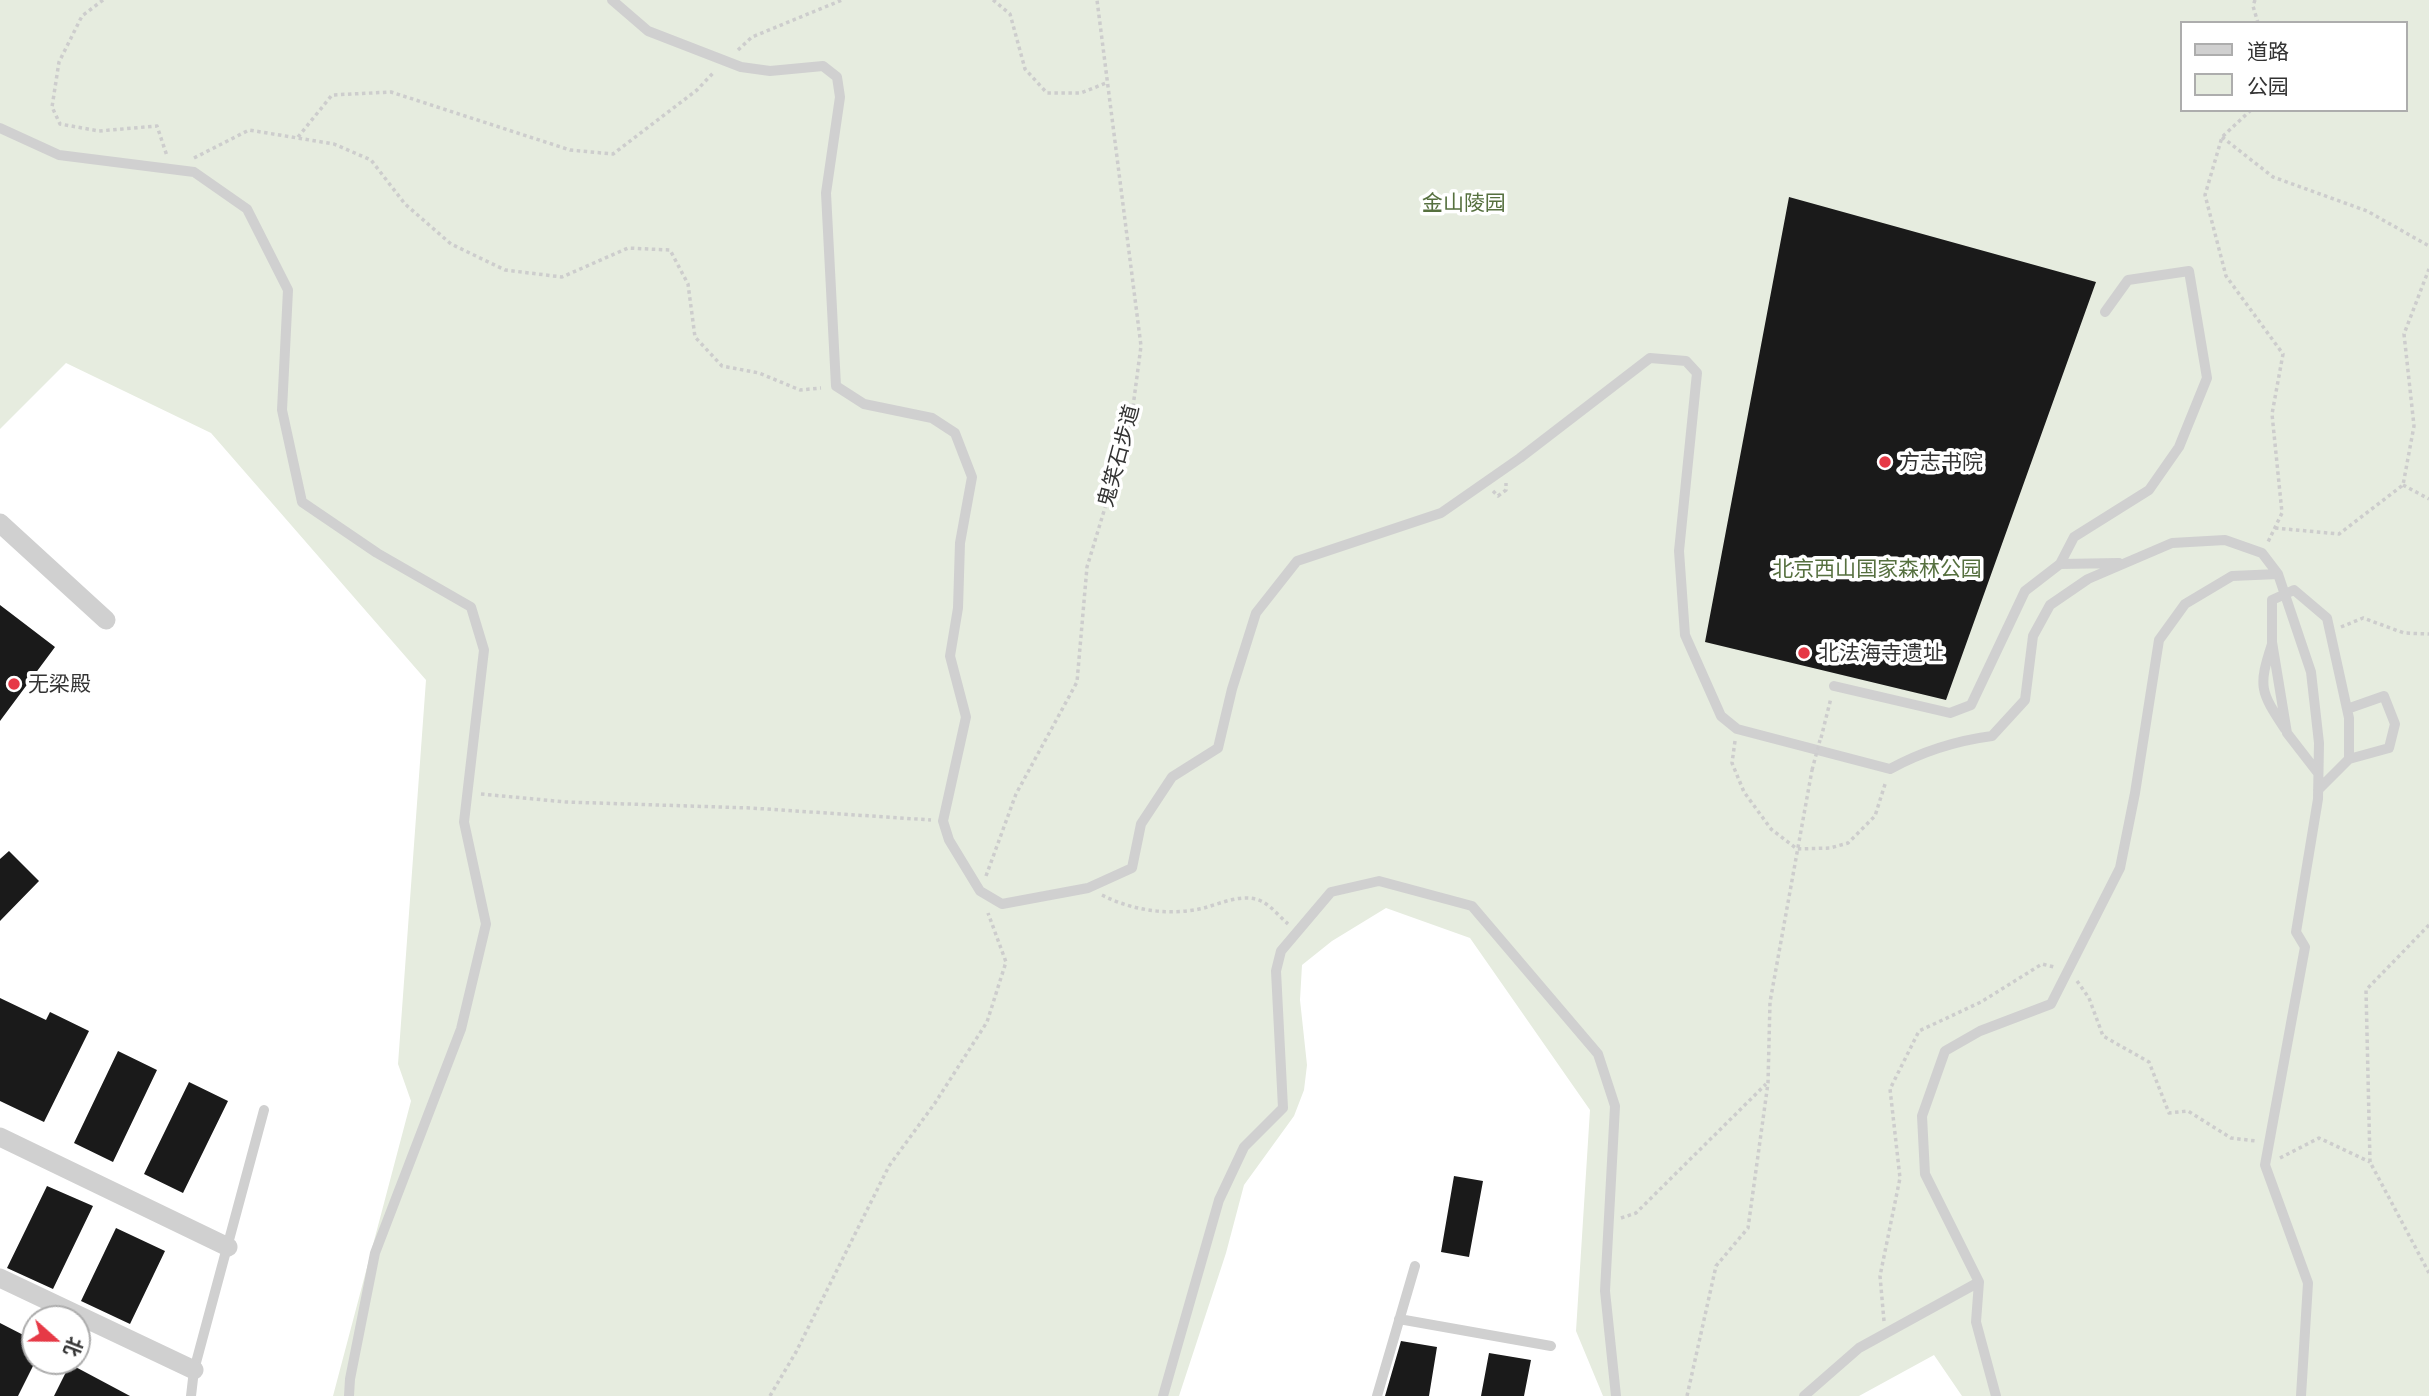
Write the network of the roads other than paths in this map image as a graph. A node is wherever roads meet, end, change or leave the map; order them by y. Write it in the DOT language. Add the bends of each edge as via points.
graph roads {
  1 [pos="612,0"];
  2 [pos="0,128"];
  3 [pos="2105,312"];
  4 [pos="0,523"];
  5 [pos="2126,562"];
  6 [pos="2060,564"];
  7 [pos="2278,574"];
  8 [pos="2284,592"];
  9 [pos="106,620"];
  10 [pos="2272,642"];
  11 [pos="1834,686"];
  12 [pos="2347,709"];
  13 [pos="2287,733"];
  14 [pos="2349,759"];
  15 [pos="2319,773"];
  16 [pos="2318,790"];
  17 [pos="264,1110"];
  18 [pos="0,1137"];
  19 [pos="228,1247"];
  20 [pos="1415,1266"];
  21 [pos="0,1278"];
  22 [pos="1979,1282"];
  23 [pos="1399,1319"];
  24 [pos="1551,1346"];
  25 [pos="194,1370"];
  26 [pos="191,1396"];
  27 [pos="349,1396"];
  28 [pos="1163,1396"];
  29 [pos="1377,1396"];
  30 [pos="1616,1396"];
  31 [pos="1804,1396"];
  32 [pos="1996,1396"];
  33 [pos="2301,1396"];
  1 -- 5 [label="lane" via="648,31 725,61 770,71 823,66 837,78 840,97 825,193 836,386 864,404 932,418 955,433 972,477 960,543 958,608 950,656 966,717 943,821 949,840 980,891 1002,904 1088,888 1132,869 1141,824 1172,777 1218,748 1256,613 1297,561 1441,513 1650,358 1686,361 1697,373 1679,551 1685,635 1721,716 1737,729 1890,769 1920,752 1992,736 2025,700 2033,636 2050,606 2088,579"];
  2 -- 27 [label="lane" via="59,155 194,172 247,209 288,290 282,410 302,502 377,554 471,607 484,650 464,822 486,925 461,1029 375,1253"];
  3 -- 6 [label="lane" via="2127,280 2189,271 2207,377 2179,447 2149,490 2074,537"];
  4 -- 9 [label="street"];
  5 -- 6 [label="lane"];
  5 -- 7 [label="lane" via="2172,543 2225,540 2262,553"];
  6 -- 11 [label="lane" via="2025,591 1971,705 1950,713"];
  7 -- 8 [label="lane"];
  7 -- 22 [label="lane" via="2232,576 2185,604 2159,640 2120,868 2051,1004 1980,1031 1945,1051 1922,1116 1925,1174"];
  8 -- 10 [label="lane" via="2272,600"];
  8 -- 12 [label="lane" via="2294,590 2327,618"];
  8 -- 15 [label="lane" via="2311,672"];
  10 -- 13 [label="lane"];
  10 -- 13 [label="lane" via="2261,676 2265,699"];
  12 -- 14 [label="lane"];
  12 -- 14 [label="lane" via="2384,696 2395,724 2389,748"];
  13 -- 15 [label="lane"];
  14 -- 16 [label="lane"];
  15 -- 16 [label="lane"];
  16 -- 33 [label="lane" via="2297,932 2305,947 2265,1165 2308,1283"];
  17 -- 19 [label="lane"];
  18 -- 19 [label="street"];
  19 -- 25 [label="lane"];
  20 -- 23 [label="lane"];
  21 -- 25 [label="street"];
  22 -- 31 [label="lane" via="1859,1348"];
  22 -- 32 [label="lane" via="1976,1322"];
  23 -- 24 [label="lane"];
  23 -- 29 [label="lane"];
  25 -- 26 [label="lane"];
  28 -- 30 [label="lane" via="1219,1200 1244,1147 1283,1108 1276,971 1281,951 1331,892 1379,881 1472,906 1598,1054 1615,1105 1605,1291"];
}
